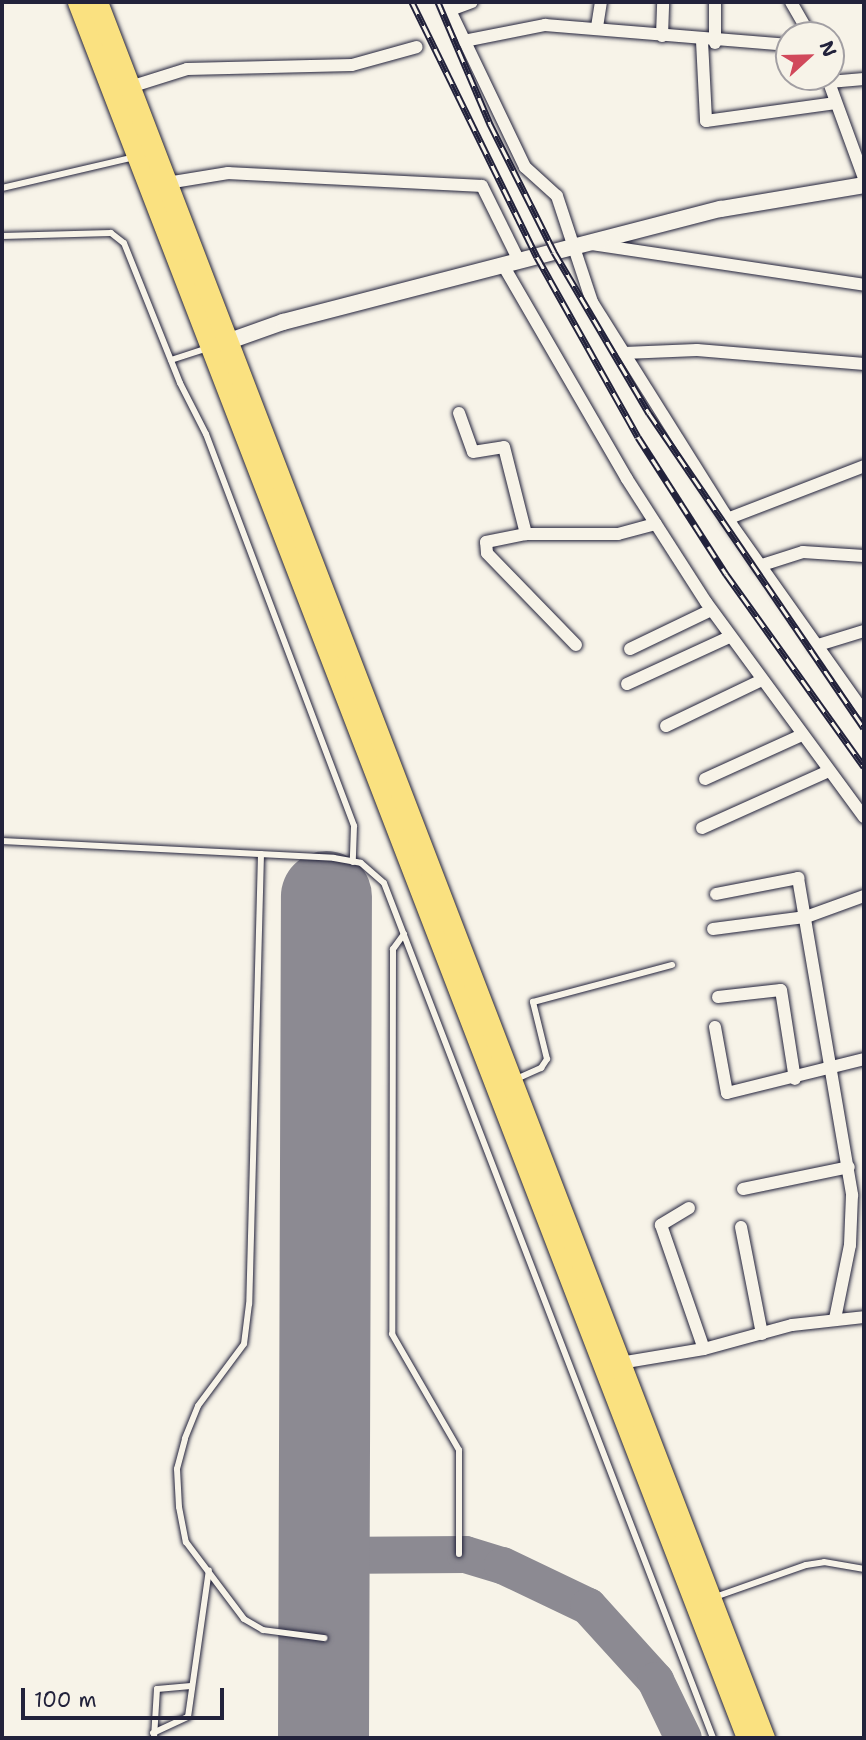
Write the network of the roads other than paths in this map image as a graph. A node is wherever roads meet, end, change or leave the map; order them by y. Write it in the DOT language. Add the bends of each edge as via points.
graph roads {
  1 [pos="78,2"];
  2 [pos="97,2"];
  3 [pos="472,2"];
  4 [pos="601,2"];
  5 [pos="663,2"];
  6 [pos="715,2"];
  7 [pos="791,2"];
  8 [pos="448,6"];
  9 [pos="802,21"];
  10 [pos="597,27"];
  11 [pos="662,36"];
  12 [pos="464,41"];
  13 [pos="708,42"];
  14 [pos="775,44"];
  15 [pos="417,47"];
  16 [pos="864,79"];
  17 [pos="845,80"];
  18 [pos="130,87"];
  19 [pos="832,91"];
  20 [pos="836,103"];
  21 [pos="136,157"];
  22 [pos="864,178"];
  23 [pos="167,183"];
  24 [pos="864,184"];
  25 [pos="2,188"];
  26 [pos="2,236"];
  27 [pos="587,243"];
  28 [pos="571,247"];
  29 [pos="519,261"];
  30 [pos="503,265"];
  31 [pos="864,285"];
  32 [pos="218,345"];
  33 [pos="624,353"];
  34 [pos="171,360"];
  35 [pos="864,364"];
  36 [pos="459,413"];
  37 [pos="864,466"];
  38 [pos="727,519"];
  39 [pos="656,524"];
  40 [pos="526,534"];
  41 [pos="864,556"];
  42 [pos="759,566"];
  43 [pos="711,610"];
  44 [pos="864,631"];
  45 [pos="730,637"];
  46 [pos="576,645"];
  47 [pos="815,646"];
  48 [pos="630,649"];
  49 [pos="762,680"];
  50 [pos="627,684"];
  51 [pos="864,712"];
  52 [pos="666,726"];
  53 [pos="802,735"];
  54 [pos="829,771"];
  55 [pos="705,779"];
  56 [pos="864,817"];
  57 [pos="702,828"];
  58 [pos="2,841"];
  59 [pos="261,854"];
  60 [pos="353,862"];
  61 [pos="716,894"];
  62 [pos="864,896"];
  63 [pos="806,916"];
  64 [pos="713,929"];
  65 [pos="404,934"];
  66 [pos="672,965"];
  67 [pos="718,997"];
  68 [pos="715,1027"];
  69 [pos="864,1059"];
  70 [pos="832,1071"];
  71 [pos="795,1079"];
  72 [pos="514,1080"];
  73 [pos="849,1167"];
  74 [pos="743,1189"];
  75 [pos="689,1208"];
  76 [pos="741,1227"];
  77 [pos="864,1317"];
  78 [pos="835,1319"];
  79 [pos="762,1334"];
  80 [pos="704,1349"];
  81 [pos="614,1364"];
  82 [pos="459,1554"];
  83 [pos="209,1569"];
  84 [pos="864,1569"];
  85 [pos="712,1599"];
  86 [pos="324,1638"];
  87 [pos="191,1686"];
  88 [pos="153,1735"];
  89 [pos="713,1738"];
  90 [pos="747,1738"];
  91 [pos="764,1738"];
  1 -- 21 [label="main road"];
  2 -- 18 [label="main road"];
  3 -- 8 [label="street"];
  4 -- 10 [label="street"];
  5 -- 11 [label="street"];
  6 -- 13 [label="street"];
  7 -- 9 [label="street"];
  8 -- 12 [label="street"];
  10 -- 11 [label="street"];
  10 -- 12 [label="street" via="518,28"];
  11 -- 13 [label="street"];
  12 -- 28 [label="street" via="525,167 557,196"];
  13 -- 14 [label="street"];
  13 -- 20 [label="street" via="706,121"];
  15 -- 18 [label="street" via="352,65 187,69"];
  16 -- 17 [label="street"];
  18 -- 23 [label="main road"];
  19 -- 20 [label="street"];
  20 -- 22 [label="street"];
  21 -- 25 [label="lane"];
  21 -- 32 [label="main road"];
  23 -- 29 [label="street" via="228,173 482,186"];
  23 -- 32 [label="main road"];
  24 -- 27 [label="street" via="720,209"];
  26 -- 34 [label="lane" via="111,233 124,243"];
  27 -- 28 [label="street"];
  27 -- 31 [label="street"];
  28 -- 29 [label="street"];
  28 -- 33 [label="street" via="592,302"];
  29 -- 30 [label="street"];
  30 -- 32 [label="street"];
  30 -- 39 [label="street"];
  32 -- 34 [label="lane"];
  32 -- 72 [label="main road"];
  32 -- 81 [label="main road"];
  33 -- 35 [label="street" via="697,350"];
  33 -- 38 [label="street"];
  34 -- 60 [label="lane" via="206,433 354,826"];
  36 -- 40 [label="street" via="474,452 504,447"];
  37 -- 38 [label="street"];
  38 -- 42 [label="street"];
  39 -- 40 [label="street" via="618,534"];
  39 -- 43 [label="street"];
  40 -- 46 [label="street" via="493,537 485,549"];
  41 -- 42 [label="street" via="803,552"];
  42 -- 47 [label="street"];
  43 -- 45 [label="street"];
  43 -- 48 [label="street"];
  44 -- 47 [label="street"];
  45 -- 49 [label="street"];
  45 -- 50 [label="street"];
  47 -- 51 [label="street"];
  49 -- 52 [label="street"];
  49 -- 53 [label="street"];
  53 -- 54 [label="street"];
  53 -- 55 [label="street"];
  54 -- 56 [label="street"];
  54 -- 57 [label="street"];
  58 -- 59 [label="lane"];
  59 -- 60 [label="lane"];
  59 -- 83 [label="lane" via="250,1304 244,1344 198,1406 177,1469 186,1542"];
  60 -- 65 [label="lane" via="384,883"];
  61 -- 63 [label="street" via="795,875"];
  62 -- 63 [label="street"];
  63 -- 64 [label="street"];
  63 -- 70 [label="street"];
  65 -- 82 [label="lane" via="393,949 392,1334 459,1450"];
  65 -- 89 [label="lane"];
  66 -- 72 [label="lane" via="533,1002 547,1059"];
  67 -- 71 [label="street" via="781,990"];
  68 -- 71 [label="street" via="724,1091"];
  69 -- 70 [label="street"];
  70 -- 71 [label="street"];
  70 -- 73 [label="street"];
  72 -- 81 [label="main road"];
  73 -- 74 [label="street"];
  73 -- 78 [label="street" via="850,1245"];
  75 -- 80 [label="street" via="661,1225"];
  76 -- 79 [label="street"];
  77 -- 78 [label="street"];
  78 -- 79 [label="street"];
  79 -- 80 [label="street"];
  80 -- 81 [label="street"];
  81 -- 85 [label="main road"];
  81 -- 90 [label="main road"];
  83 -- 86 [label="lane" via="244,1619 262,1630"];
  83 -- 87 [label="lane"];
  84 -- 85 [label="lane" via="824,1562 806,1565"];
  85 -- 91 [label="main road"];
  87 -- 88 [label="lane" via="188,1717"];
  87 -- 88 [label="lane" via="157,1689"];
}
